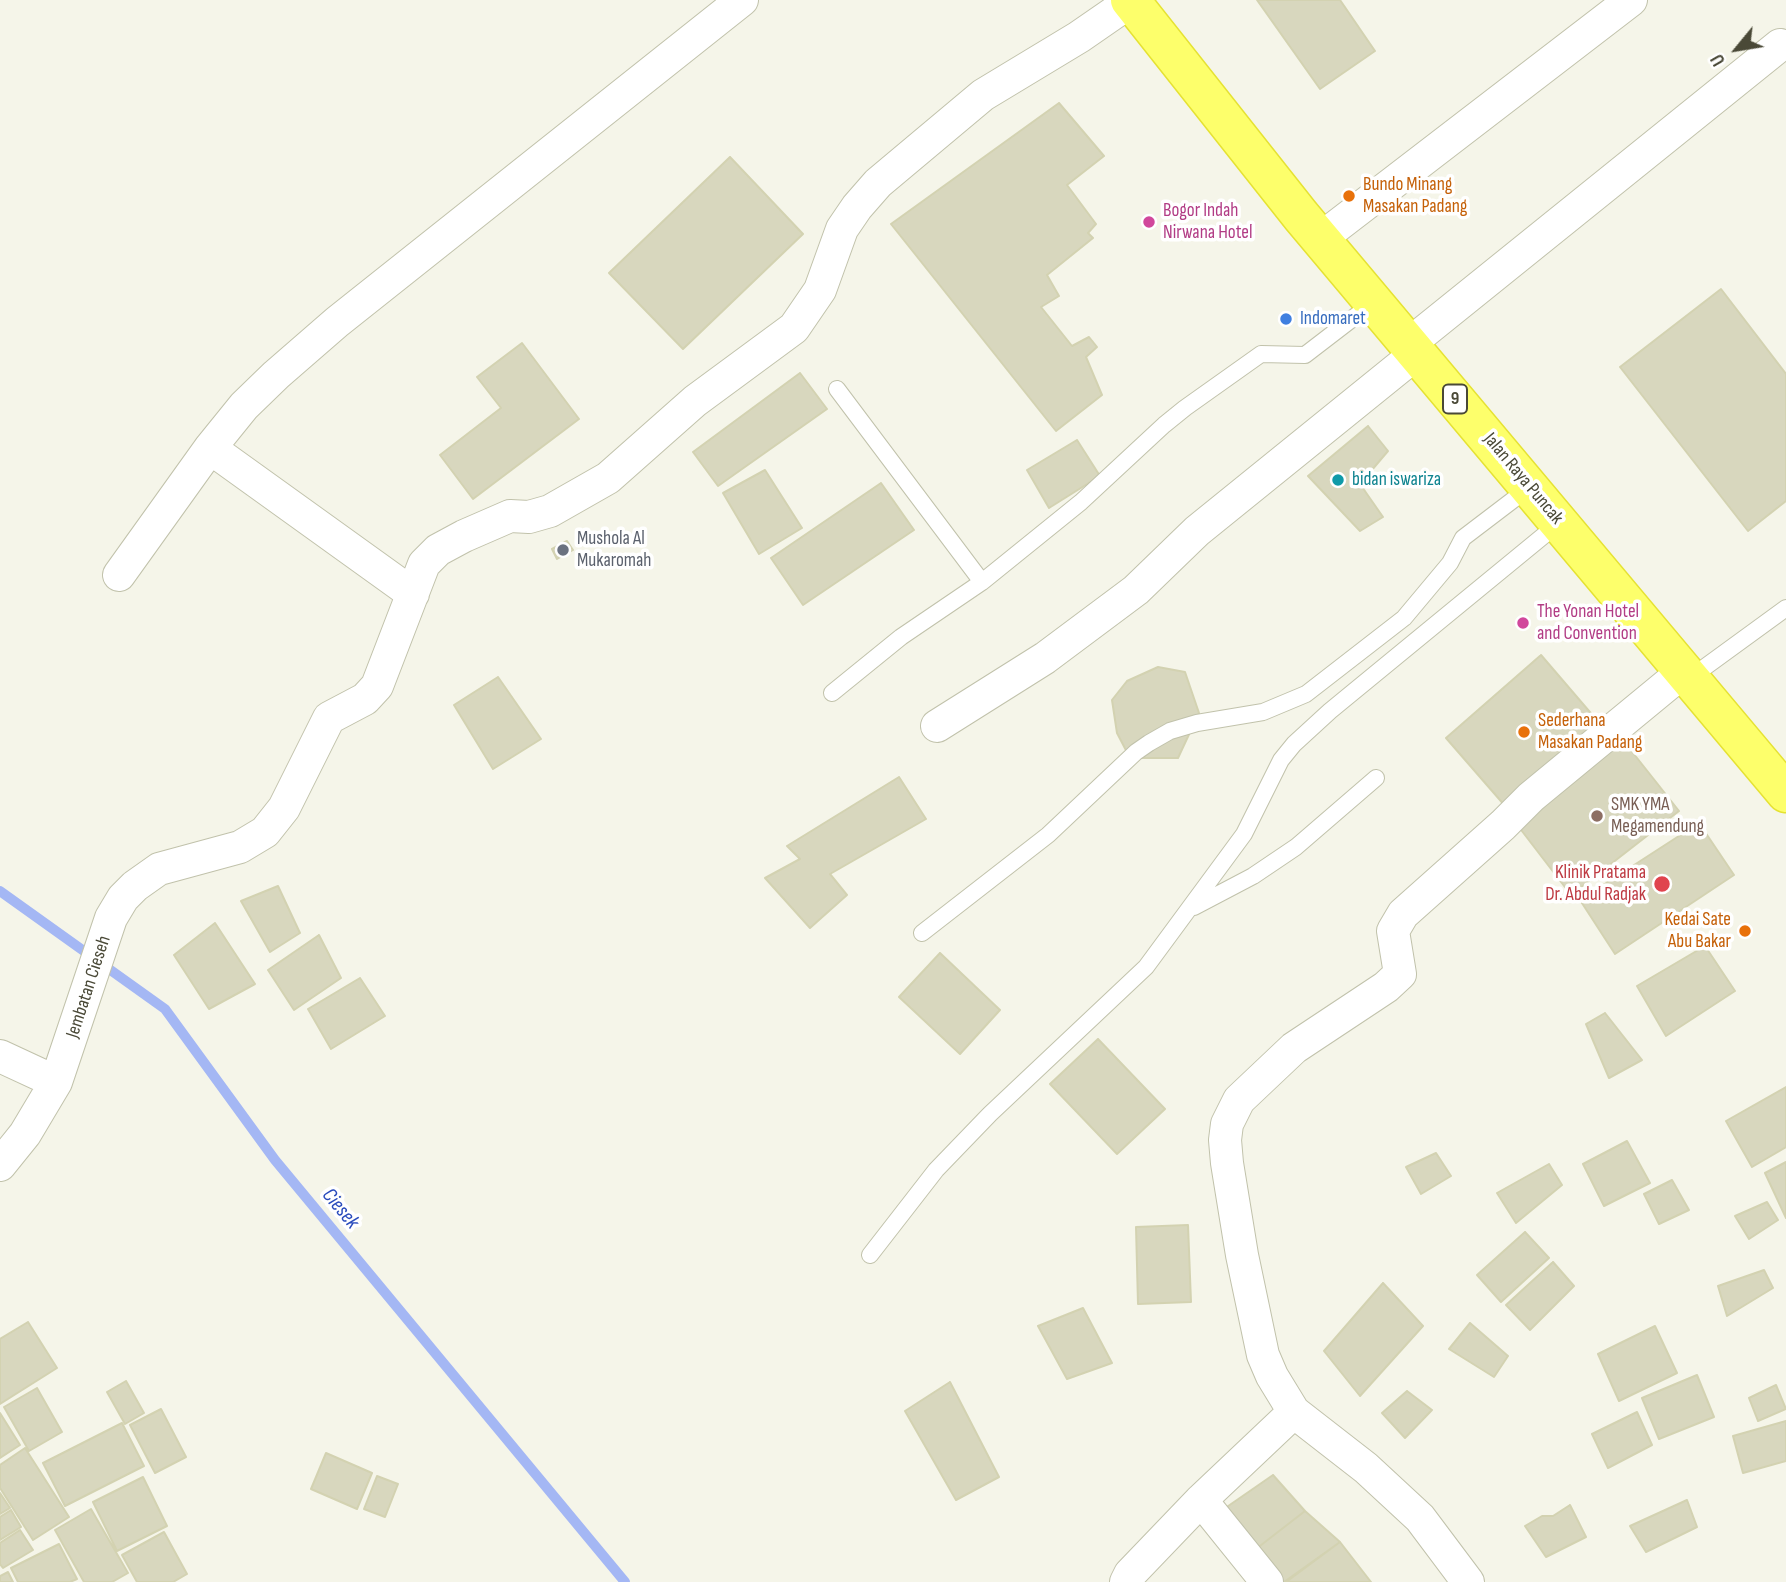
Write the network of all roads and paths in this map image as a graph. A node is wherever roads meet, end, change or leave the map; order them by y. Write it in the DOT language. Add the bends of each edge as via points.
graph roads {
  1 [pos="742,0"];
  2 [pos="1131,0"];
  3 [pos="1630,0"];
  4 [pos="1780,45"];
  5 [pos="1320,239"];
  6 [pos="1374,302"];
  7 [pos="1413,349"];
  8 [pos="837,389"];
  9 [pos="210,448"];
  10 [pos="1530,487"];
  11 [pos="1559,523"];
  12 [pos="119,575"];
  13 [pos="982,582"];
  14 [pos="413,594"];
  15 [pos="1786,608"];
  16 [pos="1687,674"];
  17 [pos="832,693"];
  18 [pos="937,726"];
  19 [pos="1376,778"];
  20 [pos="1786,793"];
  21 [pos="1192,908"];
  22 [pos="922,933"];
  23 [pos="0,1056"];
  24 [pos="61,1069"];
  25 [pos="0,1165"];
  26 [pos="870,1255"];
  27 [pos="1294,1412"];
  28 [pos="1201,1500"];
  29 [pos="1126,1582"];
  30 [pos="1267,1582"];
  31 [pos="1468,1582"];
  1 -- 9 [label="street" via="337,322 276,375"];
  2 -- 5 [label="highway, Jalan Raya Puncak / 9"];
  2 -- 14 [label="street, Jembatan Cieseh" via="1080,37 983,95 878,183 842,229 820,290 794,328 695,401 608,478 584,493 550,511 510,516 438,550 424,564"];
  3 -- 5 [label="street"];
  4 -- 7 [label="street"];
  5 -- 6 [label="highway, Jalan Raya Puncak / 9"];
  6 -- 7 [label="highway, Jalan Raya Puncak / 9"];
  6 -- 13 [label="lane" via="1305,355 1261,354 1164,425 1081,502"];
  7 -- 10 [label="highway, Jalan Raya Puncak / 9"];
  7 -- 18 [label="street" via="1197,531 1136,590 1045,658"];
  8 -- 13 [label="lane"];
  9 -- 12 [label="street"];
  9 -- 14 [label="street"];
  10 -- 11 [label="highway, Jalan Raya Puncak / 9"];
  10 -- 22 [label="lane" via="1463,538 1450,563 1404,618 1306,694 1263,712 1170,731 1149,743 1048,835"];
  11 -- 16 [label="highway, Jalan Raya Puncak / 9"];
  11 -- 21 [label="lane" via="1294,744 1281,760 1244,834"];
  13 -- 17 [label="lane" via="901,637"];
  14 -- 24 [label="street, Jembatan Cieseh" via="377,686 365,699 329,718 284,808 265,832 240,847 159,869 124,898 111,919"];
  15 -- 16 [label="lane"];
  16 -- 20 [label="highway, Jalan Raya Puncak / 9"];
  16 -- 27 [label="street" via="1531,797 1403,914 1393,931 1400,974 1294,1048 1251,1087 1232,1112 1225,1140 1242,1255 1264,1355"];
  19 -- 21 [label="lane" via="1296,847"];
  21 -- 26 [label="lane" via="1137,977 936,1170"];
  23 -- 24 [label="street"];
  24 -- 25 [label="street, Jembatan Cieseh" via="24,1134"];
  27 -- 28 [label="street"];
  27 -- 31 [label="street" via="1394,1492 1420,1518"];
  28 -- 29 [label="street"];
  28 -- 30 [label="street"];
}
